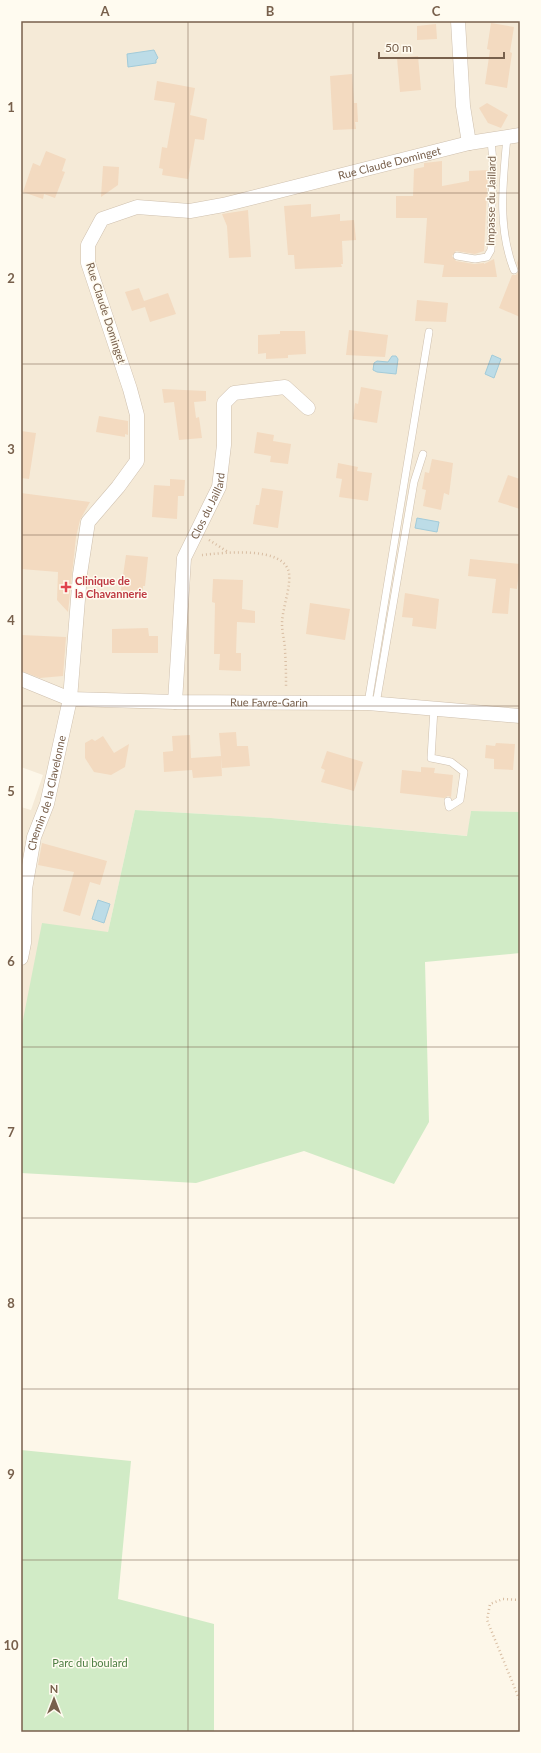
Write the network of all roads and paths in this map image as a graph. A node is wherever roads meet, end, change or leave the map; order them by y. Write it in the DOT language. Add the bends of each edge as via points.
graph roads {
  1 [pos="458,21"];
  2 [pos="514,136"];
  3 [pos="491,140"];
  4 [pos="470,143"];
  5 [pos="457,256"];
  6 [pos="514,270"];
  7 [pos="429,332"];
  8 [pos="308,408"];
  9 [pos="423,454"];
  10 [pos="196,532"];
  11 [pos="229,552"];
  12 [pos="184,558"];
  13 [pos="21,679"];
  14 [pos="70,699"];
  15 [pos="175,702"];
  16 [pos="285,703"];
  17 [pos="372,703"];
  18 [pos="434,709"];
  19 [pos="520,716"];
  20 [pos="448,801"];
  21 [pos="21,958"];
  22 [pos="520,1600"];
  23 [pos="520,1701"];
  1 -- 4 [label="street" via="463,106"];
  2 -- 3 [label="street, Rue Claude Dominget"];
  2 -- 6 [label="lane" via="502,214 506,251"];
  3 -- 4 [label="street, Rue Claude Dominget"];
  3 -- 5 [label="lane, Impasse du Jaillard" via="491,250 487,257 475,259"];
  4 -- 14 [label="street, Rue Claude Dominget" via="223,205 190,211 137,207 102,219 88,246 88,263 137,415 137,461 88,522 80,574"];
  7 -- 17 [label="lane"];
  8 -- 10 [label="street, Clos du Jaillard" via="285,387 234,393 224,403 224,445 219,487"];
  9 -- 17 [label="lane" via="414,482"];
  10 -- 11 [label="path"];
  10 -- 12 [label="street, Clos du Jaillard"];
  11 -- 12 [label="path"];
  11 -- 16 [label="path" via="275,556 284,563 289,572 282,624"];
  12 -- 15 [label="street, Clos du Jaillard"];
  13 -- 14 [label="street, Rue Favre-Garin"];
  14 -- 15 [label="street, Rue Favre-Garin"];
  14 -- 21 [label="street, Chemin de la Clavelonne" via="47,804 34,837 25,889 24,942"];
  15 -- 16 [label="street, Rue Favre-Garin"];
  16 -- 17 [label="street, Rue Favre-Garin"];
  17 -- 18 [label="street, Rue Favre-Garin"];
  18 -- 19 [label="street, Rue Favre-Garin"];
  18 -- 20 [label="lane" via="431,758 451,762 464,772 460,800 449,807"];
  22 -- 23 [label="path" via="503,1599 490,1604 487,1620"];
}
